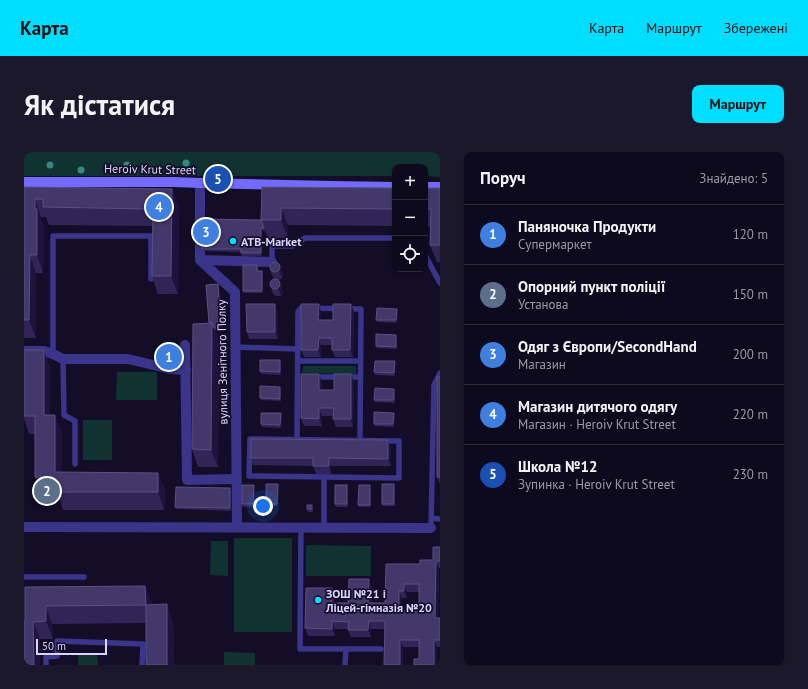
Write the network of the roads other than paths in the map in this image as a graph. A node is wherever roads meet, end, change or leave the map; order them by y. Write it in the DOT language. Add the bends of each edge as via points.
graph roads {
  1 [pos="24,182"];
  2 [pos="200,183"];
  3 [pos="428,187"];
  4 [pos="440,187"];
  5 [pos="392,189"];
  6 [pos="392,238"];
  7 [pos="200,260"];
  8 [pos="428,261"];
  9 [pos="272,262"];
  10 [pos="151,279"];
  11 [pos="440,283"];
  12 [pos="185,345"];
  13 [pos="235,347"];
  14 [pos="298,349"];
  15 [pos="24,351"];
  16 [pos="53,354"];
  17 [pos="63,359"];
  18 [pos="298,360"];
  19 [pos="360,361"];
  20 [pos="186,370"];
  21 [pos="440,372"];
  22 [pos="298,377"];
  23 [pos="360,377"];
  24 [pos="297,439"];
  25 [pos="360,440"];
  26 [pos="433,461"];
  27 [pos="440,461"];
  28 [pos="75,464"];
  29 [pos="324,476"];
  30 [pos="237,479"];
  31 [pos="440,519"];
  32 [pos="432,523"];
  33 [pos="24,527"];
  34 [pos="237,528"];
  35 [pos="301,528"];
  36 [pos="324,528"];
  37 [pos="24,577"];
  38 [pos="84,577"];
  39 [pos="346,649"];
  40 [pos="381,649"];
  41 [pos="46,665"];
  42 [pos="142,665"];
  43 [pos="345,665"];
  1 -- 2 [label="street, Heroiv Krut Street"];
  2 -- 5 [label="street, Heroiv Krut Street"];
  2 -- 7 [label="street"];
  3 -- 4 [label="street"];
  6 -- 9 [label="lane" via="305,238 293,246 272,246"];
  7 -- 9 [label="street"];
  7 -- 13 [label="street, вулиця Зенітного Полку" via="235,292"];
  8 -- 11 [label="lane"];
  10 -- 16 [label="lane" via="151,236 53,236"];
  12 -- 20 [label="street"];
  13 -- 14 [label="lane"];
  13 -- 30 [label="street, вулиця Зенітного Полку"];
  14 -- 18 [label="lane"];
  14 -- 19 [label="lane" via="298,312 301,308 361,309"];
  15 -- 16 [label="street" via="44,351"];
  16 -- 17 [label="street"];
  17 -- 20 [label="street" via="128,359 170,370"];
  17 -- 28 [label="lane" via="64,415 75,421"];
  18 -- 19 [label="lane"];
  18 -- 22 [label="lane"];
  19 -- 23 [label="lane"];
  20 -- 30 [label="street" via="187,480"];
  21 -- 26 [label="lane" via="434,385"];
  22 -- 23 [label="lane"];
  22 -- 24 [label="lane"];
  23 -- 25 [label="lane"];
  24 -- 25 [label="lane"];
  24 -- 29 [label="lane" via="250,439 249,476"];
  25 -- 29 [label="lane" via="399,441 399,478"];
  26 -- 27 [label="lane"];
  26 -- 32 [label="lane"];
  29 -- 36 [label="lane"];
  30 -- 34 [label="street, вулиця Зенітного Полку"];
  31 -- 32 [label="lane"];
  32 -- 36 [label="street"];
  33 -- 34 [label="street"];
  34 -- 35 [label="street"];
  35 -- 36 [label="street"];
  35 -- 39 [label="lane" via="300,649"];
  37 -- 38 [label="lane"];
  39 -- 40 [label="lane"];
  39 -- 43 [label="lane"];
  41 -- 42 [label="lane" via="46,657 57,656 57,642 142,644"];
}
